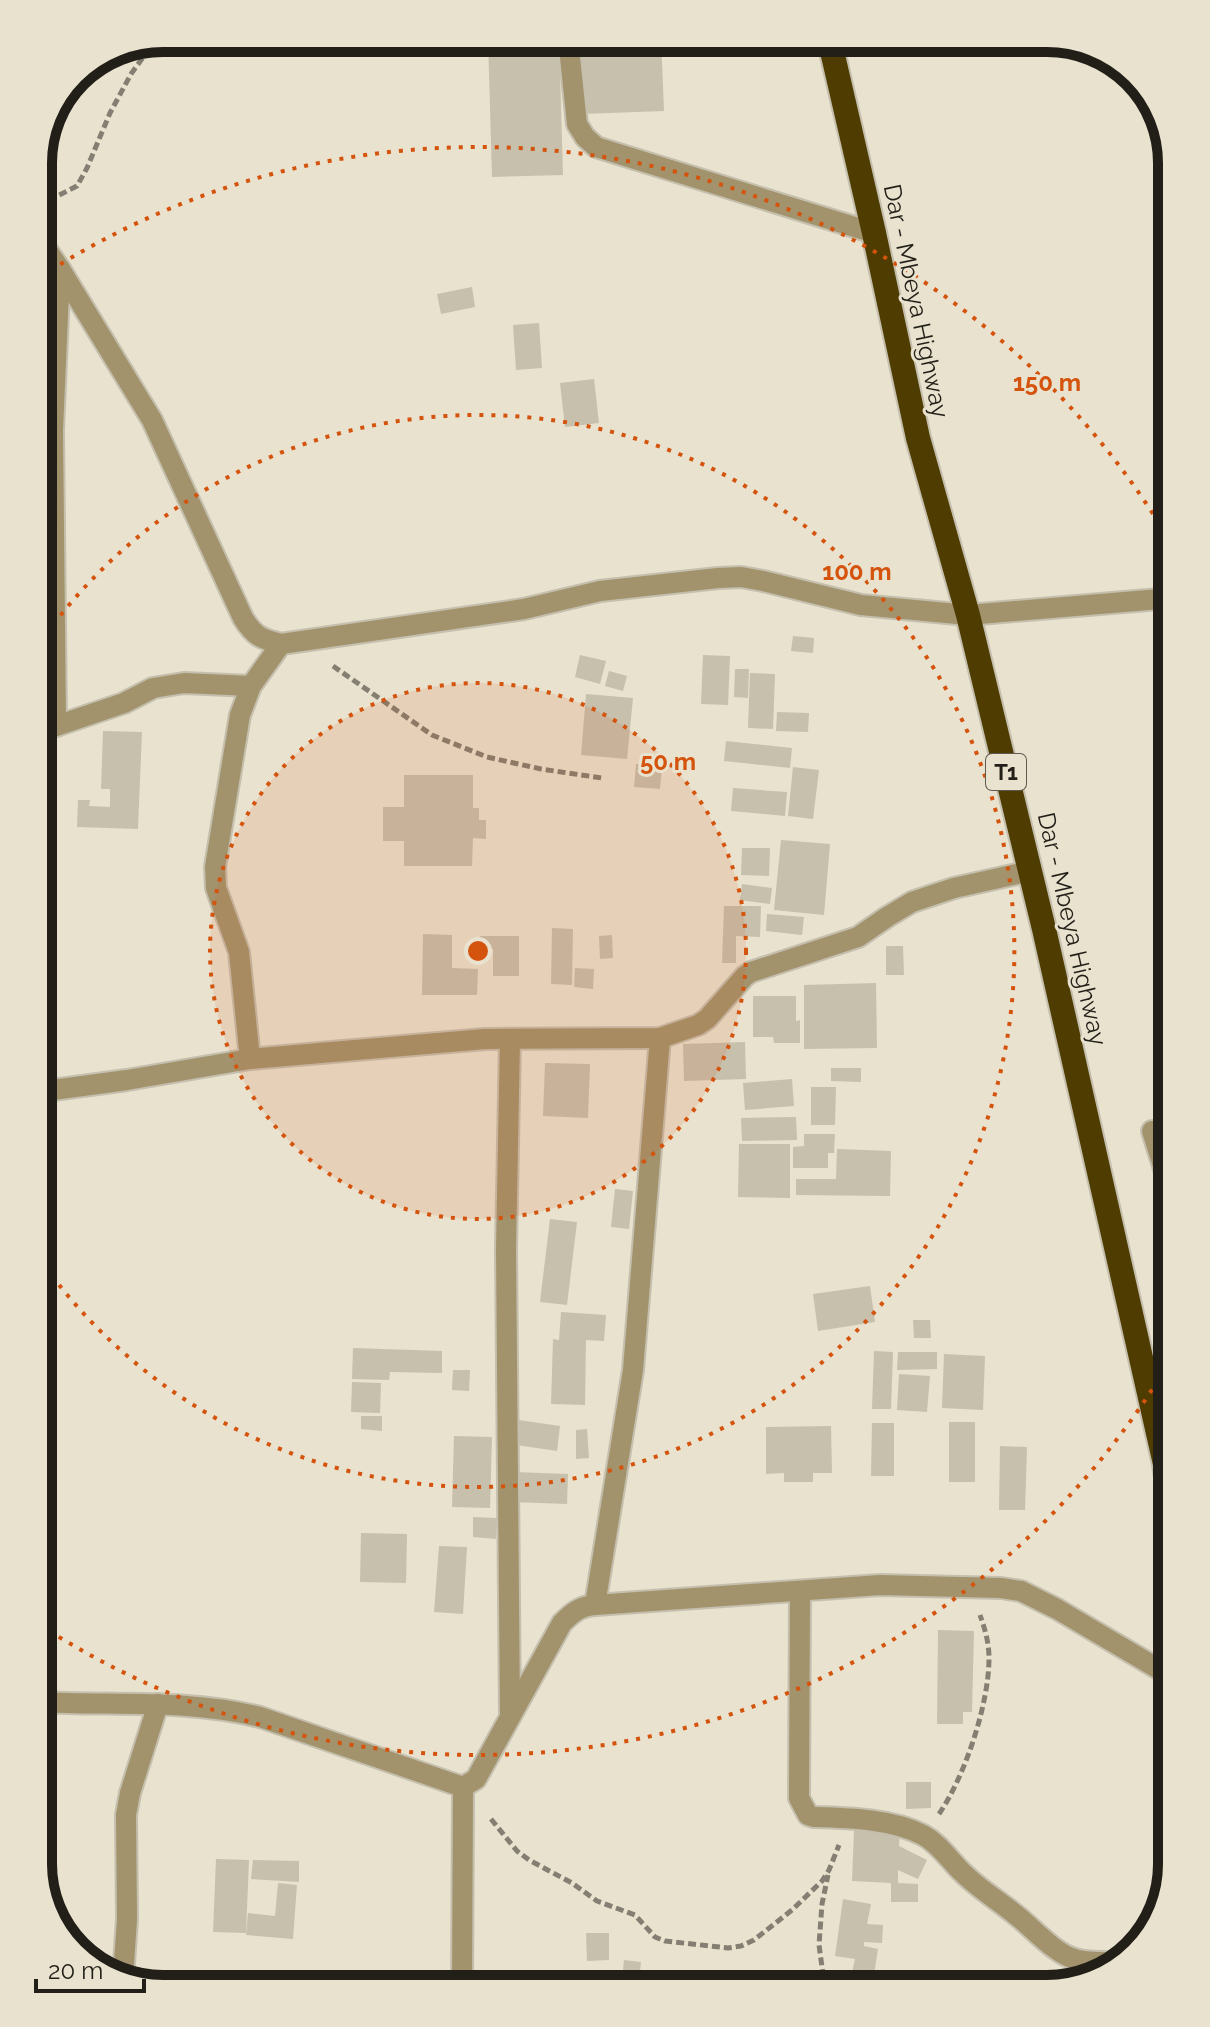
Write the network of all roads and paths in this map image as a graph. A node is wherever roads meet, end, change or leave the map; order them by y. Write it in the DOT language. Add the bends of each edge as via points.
graph roads {
  1 [pos="569,52"];
  2 [pos="832,52"];
  3 [pos="146,53"];
  4 [pos="52,199"];
  5 [pos="874,233"];
  6 [pos="52,257"];
  7 [pos="60,269"];
  8 [pos="52,480"];
  9 [pos="1158,599"];
  10 [pos="968,615"];
  11 [pos="289,643"];
  12 [pos="251,686"];
  13 [pos="52,725"];
  14 [pos="602,778"];
  15 [pos="1030,871"];
  16 [pos="660,1038"];
  17 [pos="510,1039"];
  18 [pos="250,1059"];
  19 [pos="52,1090"];
  20 [pos="1152,1131"];
  21 [pos="1158,1150"];
  22 [pos="1158,1432"];
  23 [pos="971,1587"];
  24 [pos="800,1591"];
  25 [pos="595,1605"];
  26 [pos="1158,1669"];
  27 [pos="52,1702"];
  28 [pos="158,1704"];
  29 [pos="510,1718"];
  30 [pos="463,1787"];
  31 [pos="852,1819"];
  32 [pos="923,1835"];
  33 [pos="829,1870"];
  34 [pos="1101,1961"];
  35 [pos="124,1968"];
  36 [pos="462,1975"];
  37 [pos="823,1975"];
  1 -- 5 [label="street" via="577,124 596,147"];
  2 -- 5 [label="highway, Dar - Mbeya Highway / T1"];
  3 -- 4 [label="path" via="110,113 77,186"];
  5 -- 10 [label="highway, Dar - Mbeya Highway / T1" via="918,438"];
  6 -- 7 [label="street"];
  7 -- 8 [label="street"];
  7 -- 11 [label="street" via="152,420 243,618 256,636"];
  9 -- 10 [label="street"];
  10 -- 11 [label="street" via="861,605 741,577 600,591 524,609"];
  10 -- 15 [label="highway, Dar - Mbeya Highway / T1"];
  11 -- 12 [label="street"];
  11 -- 14 [label="path" via="347,675 432,735 487,757"];
  12 -- 13 [label="street" via="184,683 153,688"];
  12 -- 18 [label="street" via="240,715 215,867 216,888 239,952"];
  15 -- 16 [label="street" via="912,902 858,937 751,972 707,1019"];
  15 -- 22 [label="highway, Dar - Mbeya Highway / T1"];
  16 -- 17 [label="street"];
  16 -- 25 [label="street" via="633,1370"];
  17 -- 18 [label="street"];
  17 -- 29 [label="street"];
  18 -- 19 [label="street"];
  20 -- 21 [label="street"];
  23 -- 24 [label="street" via="880,1585"];
  23 -- 26 [label="street" via="1021,1591"];
  23 -- 32 [label="path" via="988,1642 986,1688 966,1765"];
  24 -- 25 [label="street"];
  24 -- 31 [label="street" via="799,1798 808,1815"];
  25 -- 29 [label="street" via="573,1612 562,1623"];
  27 -- 28 [label="street"];
  28 -- 30 [label="street" via="238,1711"];
  28 -- 35 [label="street" via="126,1815"];
  29 -- 30 [label="street" via="476,1779"];
  30 -- 33 [label="path" via="517,1851 597,1901 635,1915 665,1941 741,1946 792,1910"];
  30 -- 36 [label="street"];
  31 -- 32 [label="street"];
  31 -- 33 [label="path"];
  32 -- 34 [label="street" via="1059,1951 1073,1959"];
  33 -- 37 [label="path" via="819,1945"];
}
